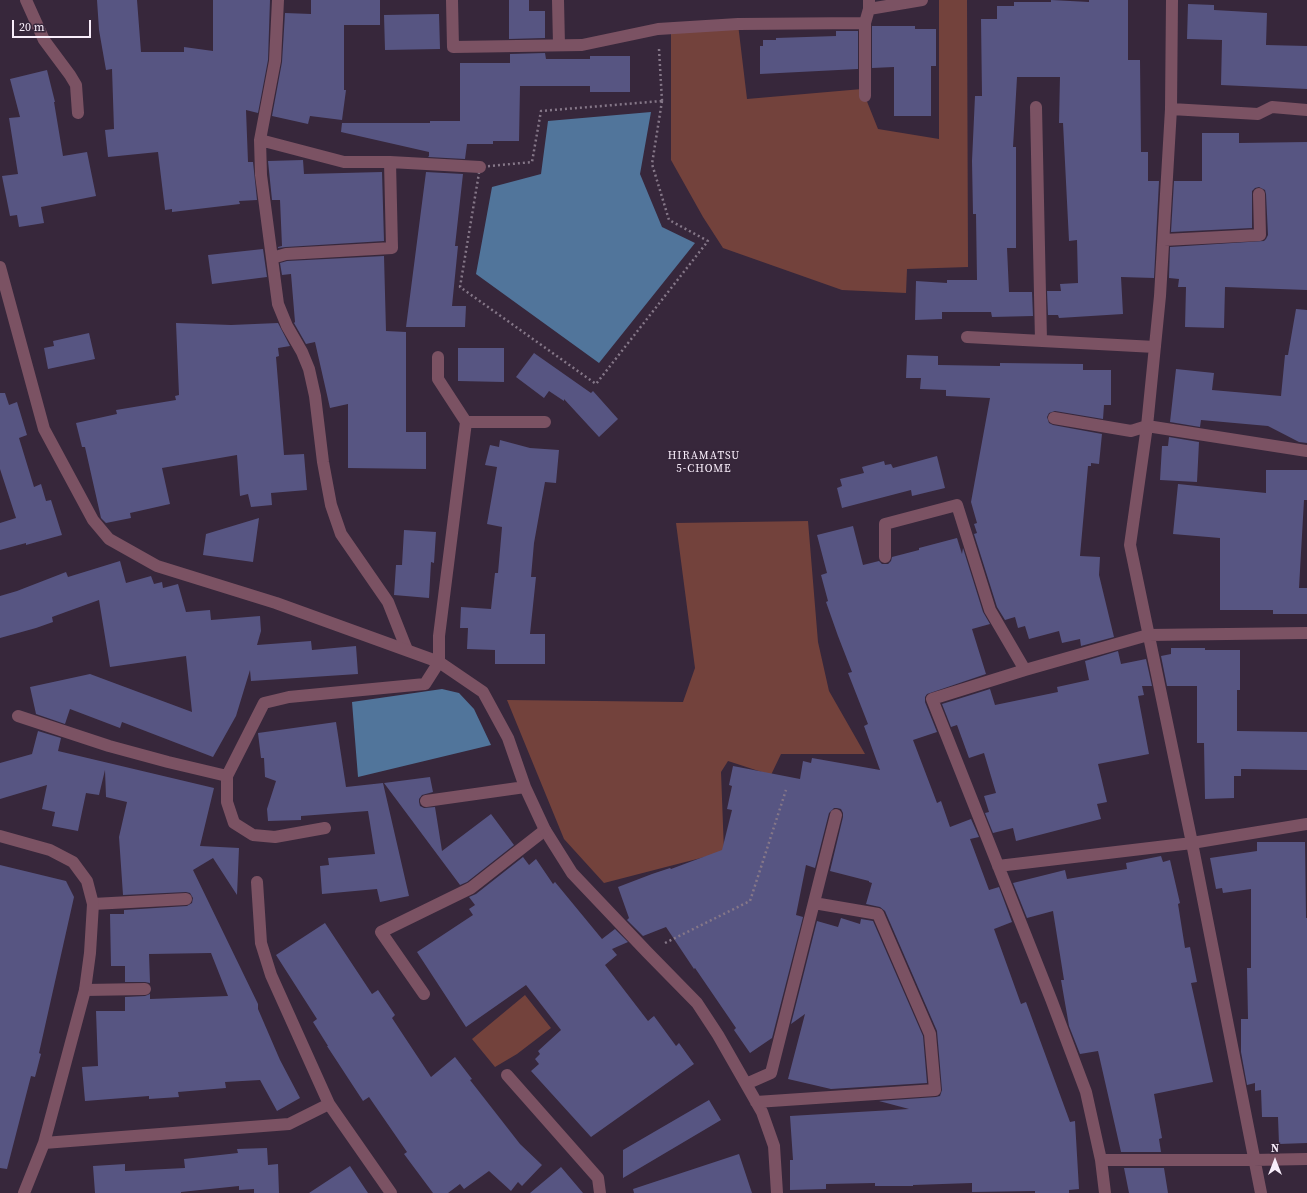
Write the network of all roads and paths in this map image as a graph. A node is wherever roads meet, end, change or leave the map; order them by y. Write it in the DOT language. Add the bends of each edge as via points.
graph roads {
  1 [pos="26,0"];
  2 [pos="278,0"];
  3 [pos="452,0"];
  4 [pos="558,0"];
  5 [pos="922,0"];
  6 [pos="1172,0"];
  7 [pos="869,4"];
  8 [pos="865,23"];
  9 [pos="658,29"];
  10 [pos="559,46"];
  11 [pos="865,96"];
  12 [pos="662,101"];
  13 [pos="1036,106"];
  14 [pos="1170,109"];
  15 [pos="1307,110"];
  16 [pos="78,113"];
  17 [pos="260,140"];
  18 [pos="390,162"];
  19 [pos="480,167"];
  20 [pos="1259,194"];
  21 [pos="1164,240"];
  22 [pos="272,258"];
  23 [pos="0,270"];
  24 [pos="967,337"];
  25 [pos="1041,341"];
  26 [pos="1155,347"];
  27 [pos="438,357"];
  28 [pos="1054,418"];
  29 [pos="466,422"];
  30 [pos="545,422"];
  31 [pos="1147,426"];
  32 [pos="1307,451"];
  33 [pos="884,557"];
  34 [pos="1307,633"];
  35 [pos="1148,635"];
  36 [pos="407,650"];
  37 [pos="439,662"];
  38 [pos="1025,670"];
  39 [pos="18,716"];
  40 [pos="227,776"];
  41 [pos="524,787"];
  42 [pos="786,790"];
  43 [pos="426,801"];
  44 [pos="836,815"];
  45 [pos="1307,824"];
  46 [pos="325,828"];
  47 [pos="545,830"];
  48 [pos="0,836"];
  49 [pos="1192,843"];
  50 [pos="998,866"];
  51 [pos="257,882"];
  52 [pos="186,900"];
  53 [pos="814,903"];
  54 [pos="93,904"];
  55 [pos="647,952"];
  56 [pos="145,989"];
  57 [pos="85,990"];
  58 [pos="424,994"];
  59 [pos="508,1075"];
  60 [pos="746,1084"];
  61 [pos="756,1102"];
  62 [pos="329,1104"];
  63 [pos="44,1143"];
  64 [pos="1101,1160"];
  65 [pos="1253,1160"];
  66 [pos="1307,1160"];
  67 [pos="24,1193"];
  68 [pos="391,1193"];
  69 [pos="600,1193"];
  70 [pos="777,1193"];
  71 [pos="1106,1193"];
  72 [pos="1261,1193"];
  1 -- 16 [label="street" via="44,40 76,85"];
  2 -- 17 [label="street" via="275,61"];
  3 -- 10 [label="street" via="453,47"];
  4 -- 10 [label="street"];
  5 -- 7 [label="street"];
  6 -- 14 [label="street"];
  7 -- 8 [label="street"];
  8 -- 9 [label="street" via="738,24"];
  8 -- 11 [label="street"];
  9 -- 10 [label="street" via="582,46"];
  9 -- 12 [label="path"];
  12 -- 19 [label="path" via="541,111 532,162"];
  12 -- 19 [label="path" via="652,164 669,220 708,240 596,384 460,287"];
  13 -- 25 [label="street"];
  14 -- 15 [label="street" via="1258,114 1272,107"];
  14 -- 21 [label="street"];
  17 -- 18 [label="street" via="344,162"];
  17 -- 22 [label="street" via="261,175"];
  18 -- 19 [label="street"];
  18 -- 22 [label="street" via="392,248 286,254"];
  20 -- 21 [label="street" via="1260,235"];
  21 -- 26 [label="street"];
  22 -- 36 [label="street" via="278,304 309,369 323,462 338,527 388,602"];
  23 -- 36 [label="street" via="44,429 93,520 109,539 156,566 276,603"];
  24 -- 25 [label="street"];
  25 -- 26 [label="street"];
  26 -- 31 [label="street"];
  27 -- 29 [label="street" via="438,379"];
  28 -- 31 [label="street" via="1131,431"];
  29 -- 30 [label="street"];
  29 -- 37 [label="street" via="439,636"];
  31 -- 32 [label="street"];
  31 -- 35 [label="street" via="1130,545"];
  33 -- 38 [label="street" via="884,524 957,505 990,610"];
  34 -- 35 [label="street"];
  35 -- 38 [label="street"];
  35 -- 49 [label="street"];
  36 -- 37 [label="street"];
  37 -- 40 [label="street" via="425,684 289,696 264,703"];
  37 -- 41 [label="street" via="483,692 508,738"];
  38 -- 50 [label="street" via="932,699"];
  39 -- 40 [label="street" via="109,746"];
  40 -- 46 [label="street" via="227,802 234,824 253,835 275,837"];
  41 -- 43 [label="street"];
  41 -- 47 [label="street"];
  42 -- 55 [label="path" via="750,901"];
  44 -- 53 [label="street"];
  45 -- 49 [label="street"];
  47 -- 55 [label="street" via="572,873"];
  47 -- 58 [label="street" via="471,888 381,932"];
  48 -- 54 [label="street" via="50,850 73,862 87,881"];
  49 -- 50 [label="street"];
  49 -- 65 [label="street"];
  50 -- 64 [label="street" via="1052,999 1086,1092"];
  51 -- 62 [label="street" via="261,942 271,976"];
  52 -- 54 [label="street"];
  53 -- 60 [label="street" via="771,1073"];
  53 -- 61 [label="street" via="878,914 930,1034 935,1090"];
  54 -- 57 [label="street"];
  55 -- 60 [label="street" via="697,1003"];
  56 -- 57 [label="street"];
  57 -- 63 [label="street"];
  59 -- 69 [label="street" via="598,1178"];
  60 -- 61 [label="street"];
  61 -- 70 [label="street" via="774,1146"];
  62 -- 63 [label="street" via="289,1124"];
  62 -- 68 [label="street"];
  63 -- 67 [label="street"];
  64 -- 65 [label="street"];
  64 -- 71 [label="street"];
  65 -- 66 [label="street"];
  65 -- 72 [label="street"];
}
